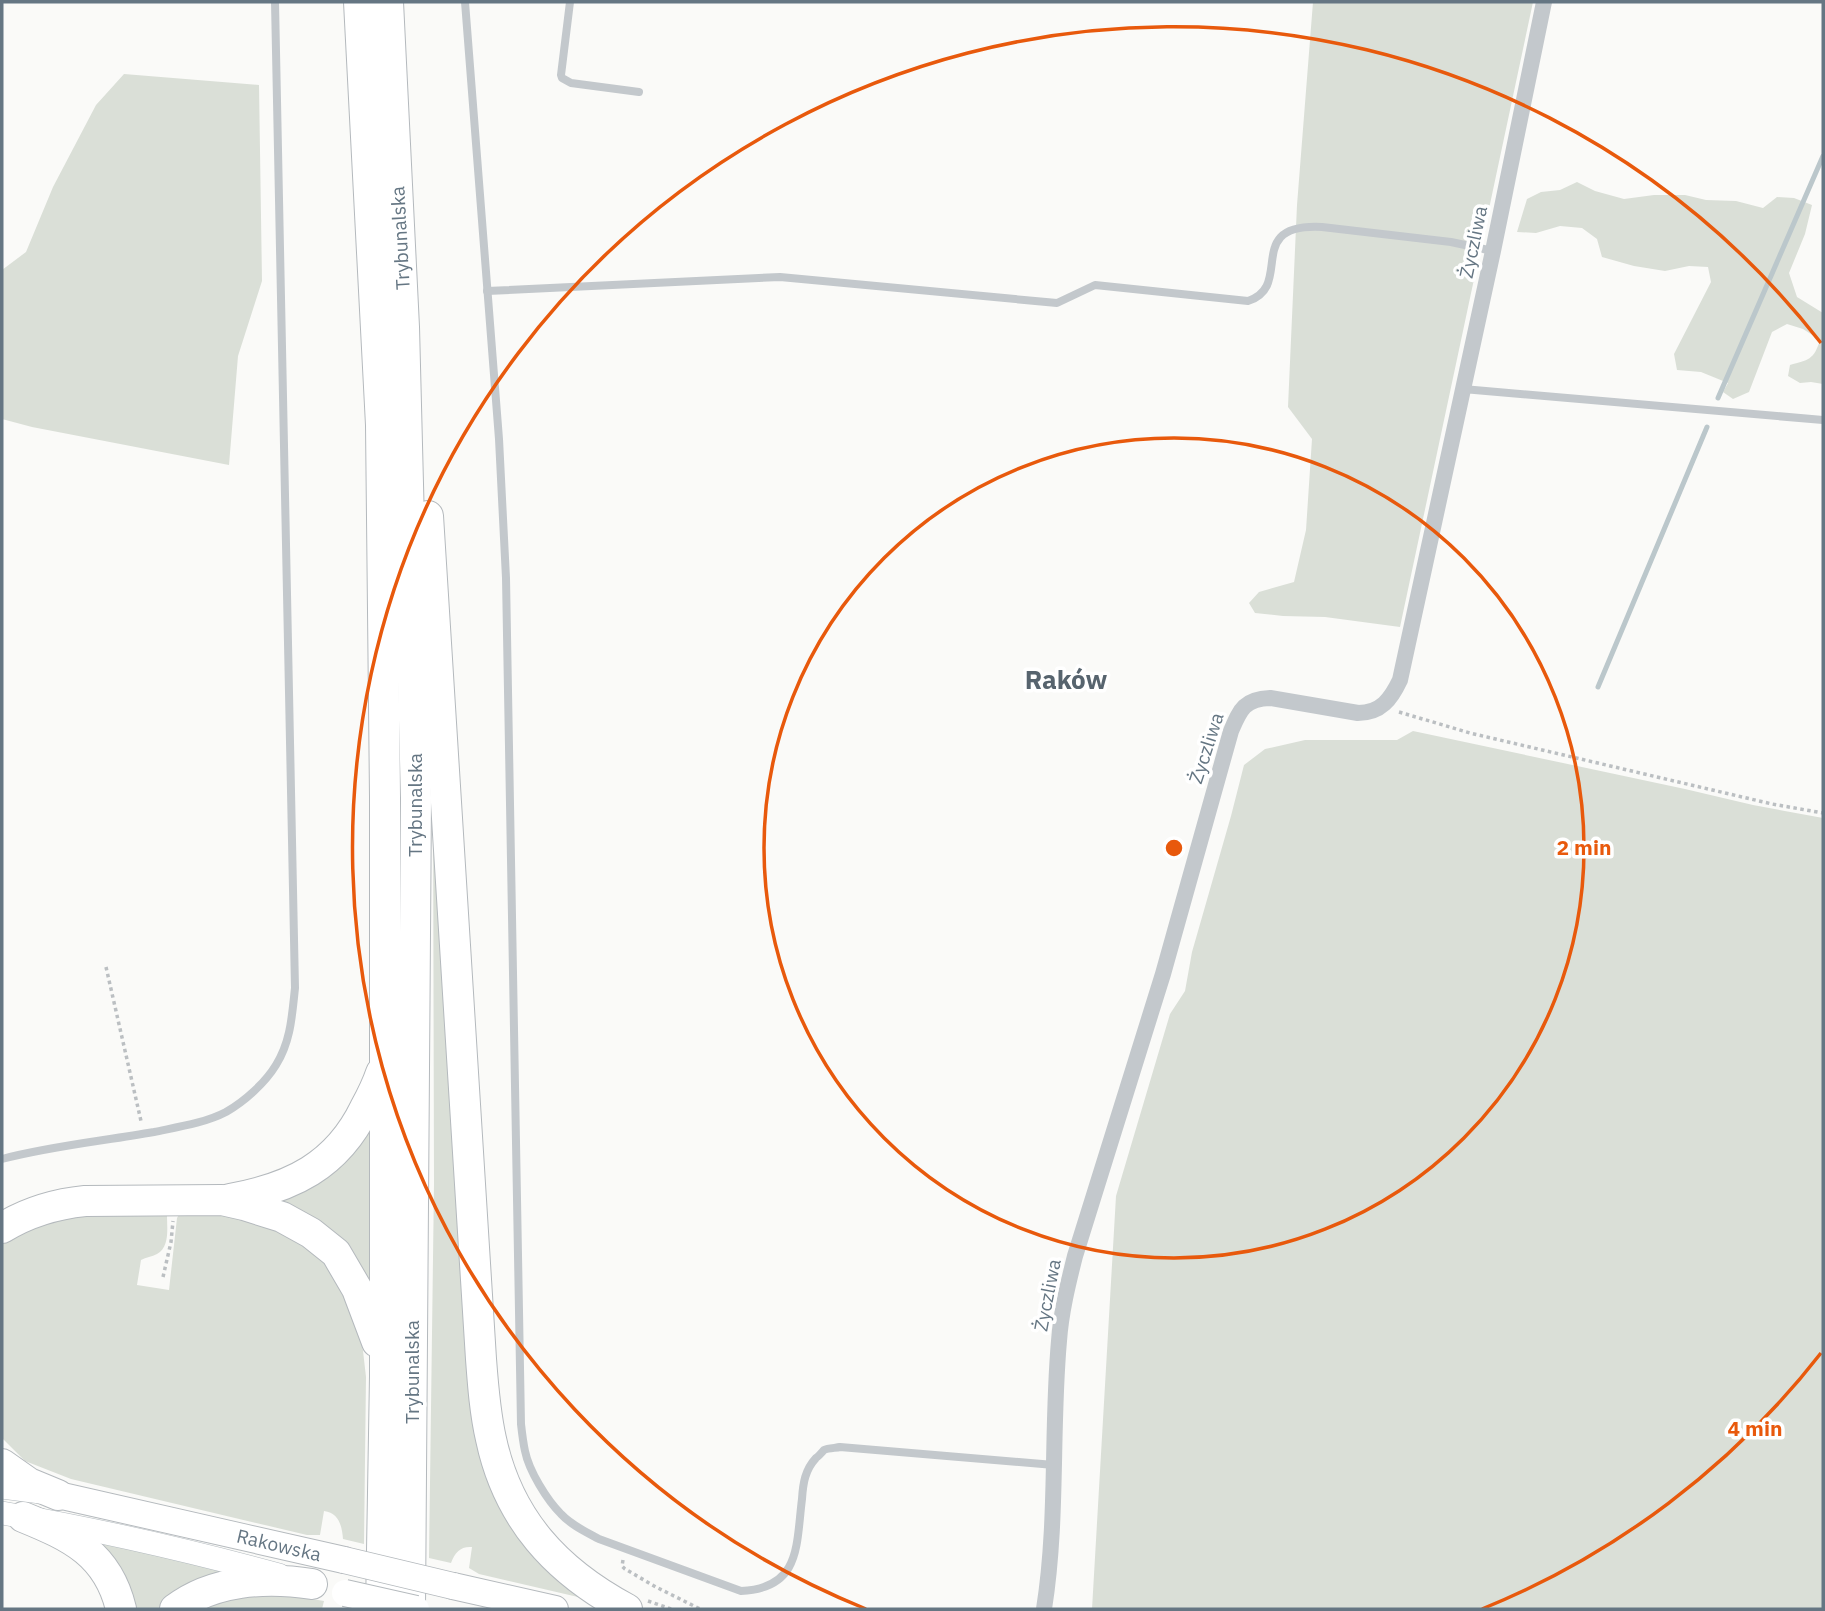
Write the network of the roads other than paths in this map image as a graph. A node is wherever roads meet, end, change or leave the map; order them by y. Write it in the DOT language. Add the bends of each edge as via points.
graph roads {
  1 [pos="275,2"];
  2 [pos="359,2"];
  3 [pos="388,2"];
  4 [pos="465,2"];
  5 [pos="570,2"];
  6 [pos="1544,2"];
  7 [pos="639,92"];
  8 [pos="1493,251"];
  9 [pos="487,291"];
  10 [pos="404,327"];
  11 [pos="1463,390"];
  12 [pos="1823,421"];
  13 [pos="385,1059"];
  14 [pos="2,1159"];
  15 [pos="222,1200"];
  16 [pos="2,1228"];
  17 [pos="385,1376"];
  18 [pos="2,1464"];
  19 [pos="1054,1465"];
  20 [pos="2,1487"];
  21 [pos="58,1495"];
  22 [pos="13,1515"];
  23 [pos="312,1584"];
  24 [pos="121,1609"];
  25 [pos="175,1609"];
  26 [pos="381,1609"];
  27 [pos="410,1609"];
  28 [pos="416,1609"];
  29 [pos="555,1609"];
  30 [pos="627,1609"];
  31 [pos="1044,1609"];
  1 -- 14 [label="lane" via="295,988 290,1034 276,1065 254,1091 225,1112 144,1134"];
  2 -- 13 [label="highway, Trybunalska" via="381,425"];
  3 -- 10 [label="highway, Trybunalska"];
  4 -- 9 [label="lane"];
  5 -- 7 [label="lane" via="562,78"];
  6 -- 8 [label="street, Życzliwa"];
  8 -- 9 [label="lane" via="1451,242 1300,227 1289,230 1276,244 1268,286 1248,301 1095,285 1057,303 780,277"];
  8 -- 11 [label="street, Życzliwa"];
  9 -- 19 [label="lane" via="506,578 521,1424 532,1471 561,1515 579,1528 741,1591 777,1583 790,1567 804,1479 824,1451 840,1447"];
  10 -- 27 [label="highway, Trybunalska" via="416,798"];
  10 -- 30 [label="highway" via="423,437 487,1421 499,1469 526,1525 578,1577"];
  11 -- 12 [label="lane"];
  11 -- 19 [label="street, Życzliwa" via="1400,680 1387,702 1377,710 1358,713 1260,698 1245,705 1231,731 1065,1296"];
  13 -- 15 [label="highway" via="362,1114 334,1153 283,1185"];
  13 -- 17 [label="highway, Trybunalska"];
  15 -- 16 [label="highway" via="68,1202 25,1215"];
  15 -- 17 [label="highway" via="282,1217 336,1253 370,1319"];
  17 -- 26 [label="highway"];
  18 -- 21 [label="highway" via="29,1483"];
  19 -- 31 [label="street, Życzliwa"];
  20 -- 21 [label="main road, Rakowska"];
  21 -- 29 [label="main road, Rakowska, bridge"];
  22 -- 23 [label="main road, Rakowska"];
  22 -- 24 [label="highway" via="60,1532 89,1552 110,1581"];
  23 -- 25 [label="highway" via="230,1585"];
  23 -- 28 [label="main road, bridge"];
}
